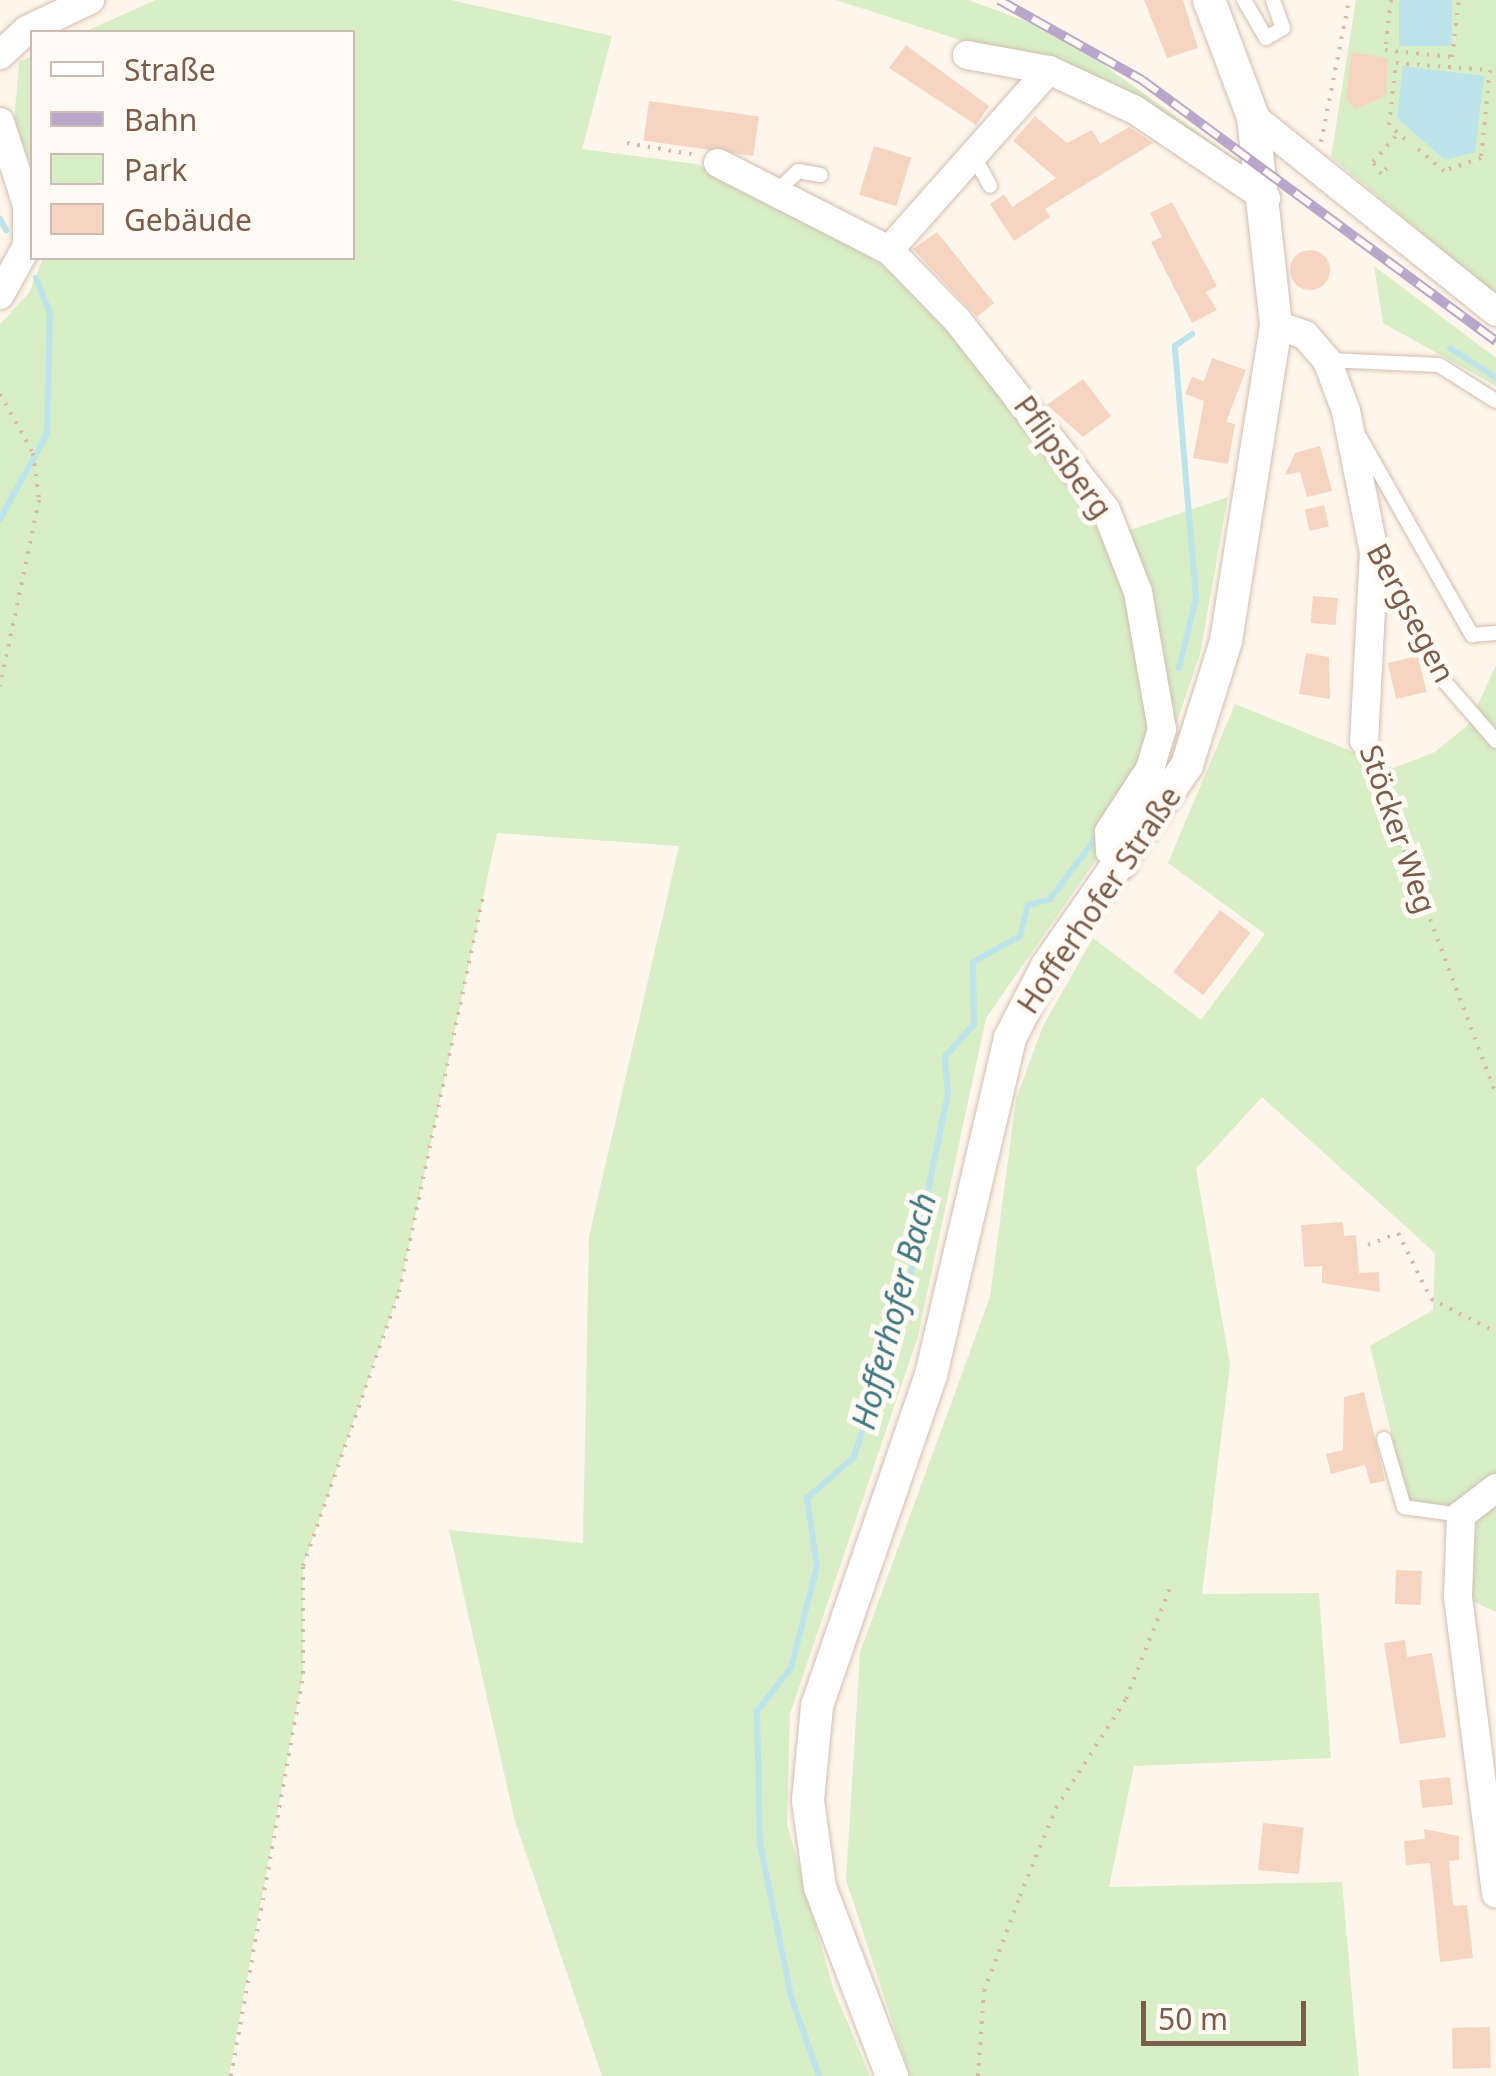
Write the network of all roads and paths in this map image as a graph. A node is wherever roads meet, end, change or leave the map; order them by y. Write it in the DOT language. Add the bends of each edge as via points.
graph roads {
  1 [pos="90,0"];
  2 [pos="1209,0"];
  3 [pos="1244,0"];
  4 [pos="1273,0"];
  5 [pos="1348,0"];
  6 [pos="1391,0"];
  7 [pos="1459,0"];
  8 [pos="1421,54"];
  9 [pos="0,55"];
  10 [pos="968,55"];
  11 [pos="1420,64"];
  12 [pos="1048,70"];
  13 [pos="1253,117"];
  14 [pos="0,122"];
  15 [pos="1398,133"];
  16 [pos="1405,139"];
  17 [pos="627,143"];
  18 [pos="1414,146"];
  19 [pos="973,154"];
  20 [pos="1308,161"];
  21 [pos="718,162"];
  22 [pos="1387,168"];
  23 [pos="821,175"];
  24 [pos="990,186"];
  25 [pos="779,189"];
  26 [pos="1266,198"];
  27 [pos="889,250"];
  28 [pos="0,294"];
  29 [pos="1496,312"];
  30 [pos="1276,325"];
  31 [pos="1328,360"];
  32 [pos="0,394"];
  33 [pos="1496,401"];
  34 [pos="1346,411"];
  35 [pos="1374,552"];
  36 [pos="1496,634"];
  37 [pos="0,686"];
  38 [pos="1496,740"];
  39 [pos="1364,742"];
  40 [pos="1124,864"];
  41 [pos="483,898"];
  42 [pos="1496,1094"];
  43 [pos="1368,1245"];
  44 [pos="1496,1332"];
  45 [pos="1384,1439"];
  46 [pos="1496,1488"];
  47 [pos="1462,1515"];
  48 [pos="1172,1583"];
  49 [pos="1496,1894"];
  50 [pos="230,2076"];
  51 [pos="892,2076"];
  52 [pos="978,2076"];
  1 -- 9 [label="street" via="27,30"];
  2 -- 13 [label="street, Hofferhofer Straße"];
  3 -- 4 [label="lane" via="1266,38 1284,28"];
  5 -- 20 [label="path" via="1326,134"];
  6 -- 8 [label="path" via="1385,50"];
  7 -- 8 [label="path" via="1452,57"];
  8 -- 11 [label="path"];
  10 -- 12 [label="street"];
  11 -- 15 [label="path" via="1396,62 1389,125"];
  11 -- 18 [label="path" via="1490,70 1481,158 1444,170"];
  12 -- 19 [label="street"];
  12 -- 26 [label="street" via="1135,110"];
  13 -- 20 [label="street"];
  13 -- 26 [label="street, Hofferhofer Straße"];
  14 -- 28 [label="street" via="27,205 24,256"];
  15 -- 16 [label="path"];
  15 -- 22 [label="path" via="1373,162 1381,174"];
  17 -- 21 [label="path"];
  19 -- 24 [label="lane"];
  19 -- 27 [label="street"];
  20 -- 29 [label="street"];
  21 -- 25 [label="street, Pflipsberg"];
  23 -- 25 [label="lane" via="798,171"];
  25 -- 27 [label="street, Pflipsberg"];
  26 -- 30 [label="street, Hofferhofer Straße"];
  27 -- 40 [label="street, Pflipsberg" via="1023,399 1106,510 1124,550 1162,729 1150,768 1108,832 1110,852"];
  30 -- 31 [label="street" via="1305,335"];
  30 -- 40 [label="street, Hofferhofer Straße" via="1209,708 1170,797"];
  31 -- 33 [label="lane" via="1439,365"];
  31 -- 34 [label="street, Bergsegen"];
  32 -- 37 [label="path" via="33,453 39,500"];
  34 -- 35 [label="street, Bergsegen"];
  34 -- 36 [label="lane, Bergsegen" via="1472,635"];
  35 -- 38 [label="lane, Bergsegen" via="1445,682"];
  35 -- 39 [label="street, Stöcker Weg"];
  39 -- 42 [label="path, Stöcker Weg"];
  40 -- 51 [label="street, Hofferhofer Straße" via="1047,966 1000,1064 931,1375 817,1706 808,1800 820,1887"];
  41 -- 50 [label="path" via="399,1292 303,1566 303,1674"];
  43 -- 44 [label="path" via="1398,1233 1431,1299"];
  45 -- 47 [label="lane" via="1404,1507"];
  46 -- 47 [label="street"];
  47 -- 49 [label="street" via="1458,1597"];
  48 -- 52 [label="path" via="1126,1699 1056,1808 1020,1896 984,1991"];
}
